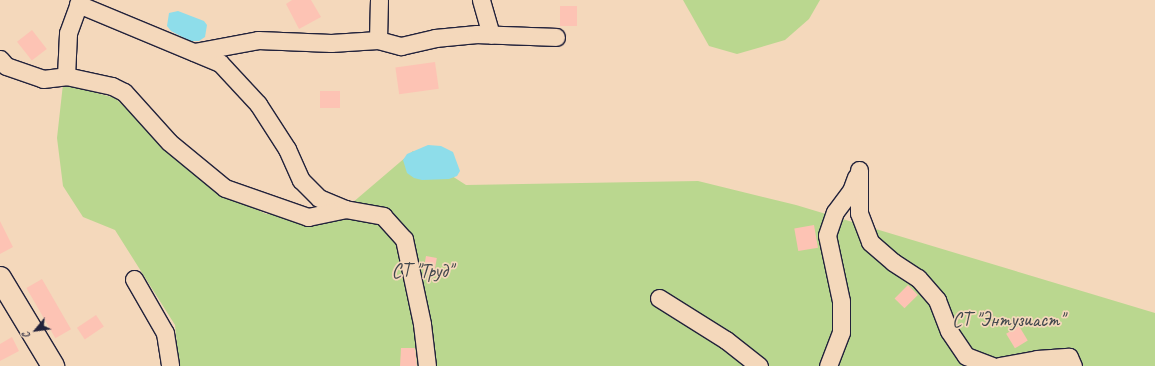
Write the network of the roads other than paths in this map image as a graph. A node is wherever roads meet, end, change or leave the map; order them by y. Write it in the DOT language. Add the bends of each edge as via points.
graph roads {
  1 [pos="379,0"];
  2 [pos="481,0"];
  3 [pos="79,2"];
  4 [pos="491,35"];
  5 [pos="556,37"];
  6 [pos="378,40"];
  7 [pos="194,52"];
  8 [pos="0,59"];
  9 [pos="66,76"];
  10 [pos="346,209"];
  11 [pos="0,278"];
  12 [pos="134,279"];
  13 [pos="659,298"];
  14 [pos="53,366"];
  15 [pos="170,366"];
  16 [pos="427,366"];
  17 [pos="759,366"];
  18 [pos="828,366"];
  19 [pos="992,366"];
  20 [pos="999,366"];
  21 [pos="1073,366"];
  1 -- 6 [label="street"];
  2 -- 4 [label="street"];
  3 -- 7 [label="street"];
  3 -- 9 [label="street" via="68,33"];
  4 -- 5 [label="street"];
  4 -- 6 [label="street" via="435,38 401,46"];
  6 -- 7 [label="street" via="324,43 258,40"];
  7 -- 10 [label="street" via="220,63 258,104 287,149 301,180 318,198"];
  8 -- 9 [label="street" via="6,66 43,79"];
  9 -- 10 [label="street" via="112,86 124,92 169,142 225,188 308,217"];
  10 -- 16 [label="street" via="384,216 404,240 422,324"];
  11 -- 14 [label="street"];
  12 -- 15 [label="street" via="165,333"];
  13 -- 17 [label="street" via="726,340"];
  18 -- 19 [label="street" via="841,332 841,301 827,235 835,212 851,191 859,170 859,213 870,242 893,262 918,278 937,300 949,331 966,356"];
  20 -- 21 [label="street" via="1037,359 1068,357"];
}
